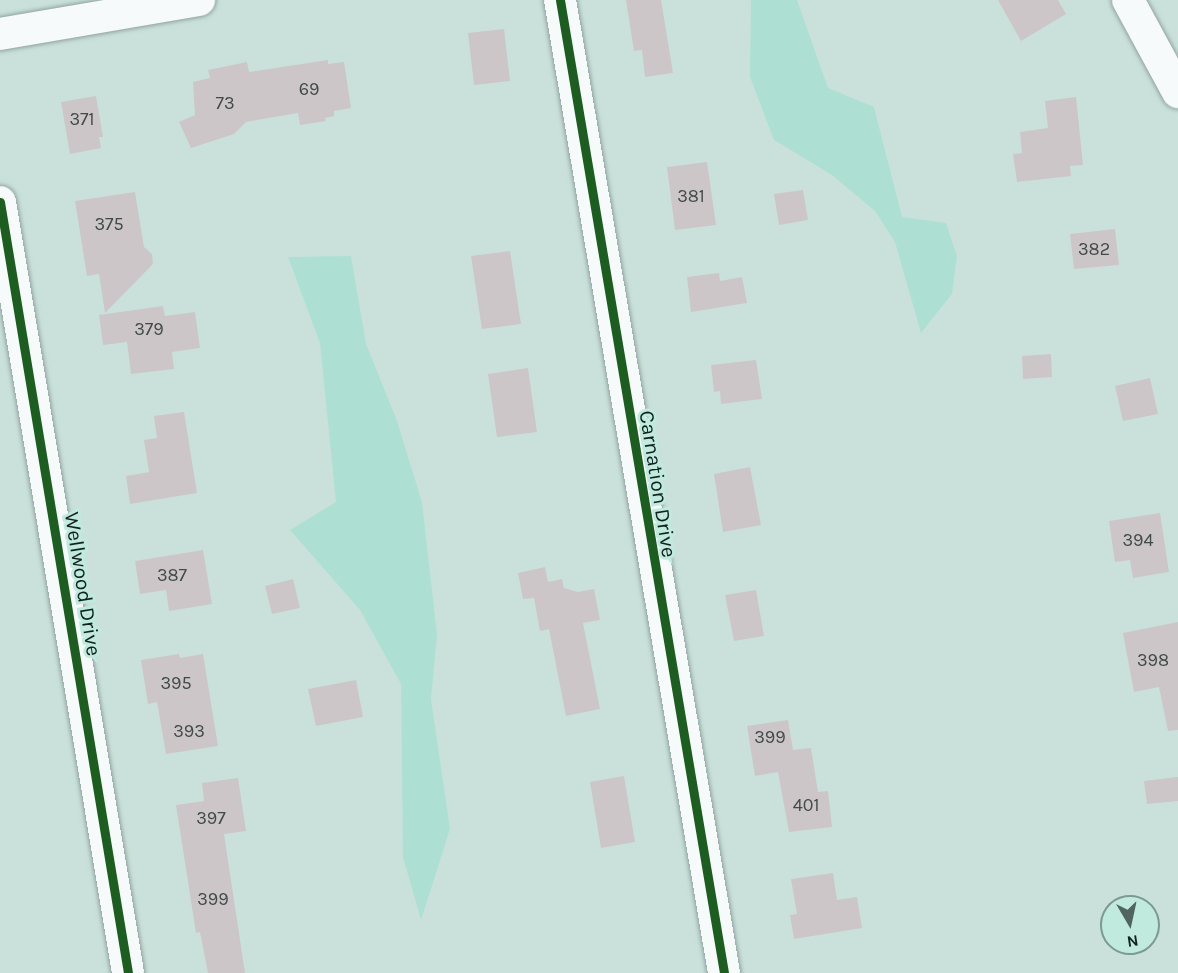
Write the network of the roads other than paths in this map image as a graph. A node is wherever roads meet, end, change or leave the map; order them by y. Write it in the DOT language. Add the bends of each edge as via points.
graph roads {
  1 [pos="199,0"];
  2 [pos="560,0"];
  3 [pos="1128,0"];
  4 [pos="0,34"];
  5 [pos="1178,92"];
  6 [pos="0,202"];
  7 [pos="128,973"];
  8 [pos="724,973"];
  1 -- 4 [label="street"];
  2 -- 8 [label="street, Carnation Drive"];
  3 -- 5 [label="street"];
  6 -- 7 [label="street, Wellwood Drive"];
}
